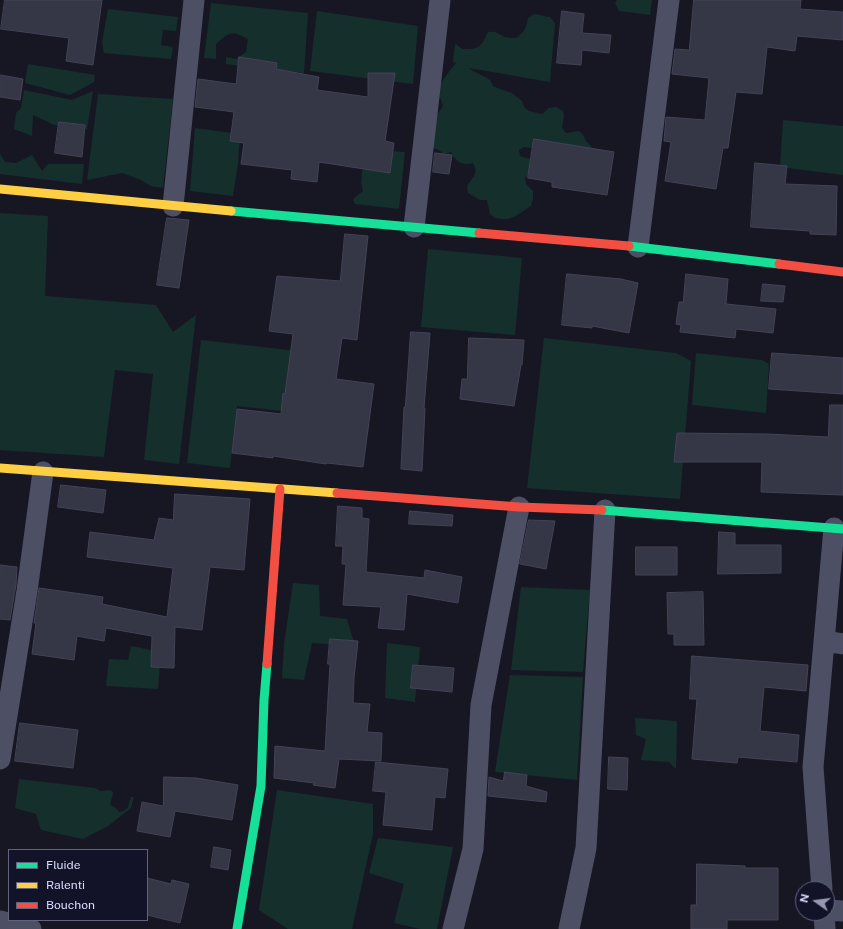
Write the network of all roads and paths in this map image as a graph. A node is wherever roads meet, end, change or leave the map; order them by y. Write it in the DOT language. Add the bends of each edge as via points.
graph roads {
  1 [pos="194,0"];
  2 [pos="440,0"];
  3 [pos="669,0"];
  4 [pos="0,189"];
  5 [pos="173,206"];
  6 [pos="414,227"];
  7 [pos="638,248"];
  8 [pos="843,272"];
  9 [pos="0,468"];
  10 [pos="43,472"];
  11 [pos="280,489"];
  12 [pos="519,507"];
  13 [pos="605,510"];
  14 [pos="838,528"];
  15 [pos="834,643"];
  16 [pos="0,759"];
  17 [pos="821,881"];
  18 [pos="0,921"];
  19 [pos="31,929"];
  20 [pos="237,929"];
  21 [pos="453,929"];
  22 [pos="569,929"];
  1 -- 5 [label="street"];
  2 -- 6 [label="street"];
  3 -- 7 [label="street"];
  4 -- 5 [label="street"];
  5 -- 6 [label="street"];
  6 -- 7 [label="street"];
  7 -- 8 [label="street"];
  9 -- 10 [label="street"];
  10 -- 11 [label="street"];
  10 -- 16 [label="street"];
  11 -- 12 [label="street"];
  11 -- 20 [label="street" via="264,700 261,786"];
  12 -- 13 [label="street"];
  12 -- 21 [label="street" via="481,705 473,849"];
  13 -- 14 [label="street"];
  13 -- 22 [label="street" via="586,848"];
  14 -- 15 [label="street"];
  15 -- 17 [label="street" via="813,767"];
  18 -- 19 [label="street"];
}
